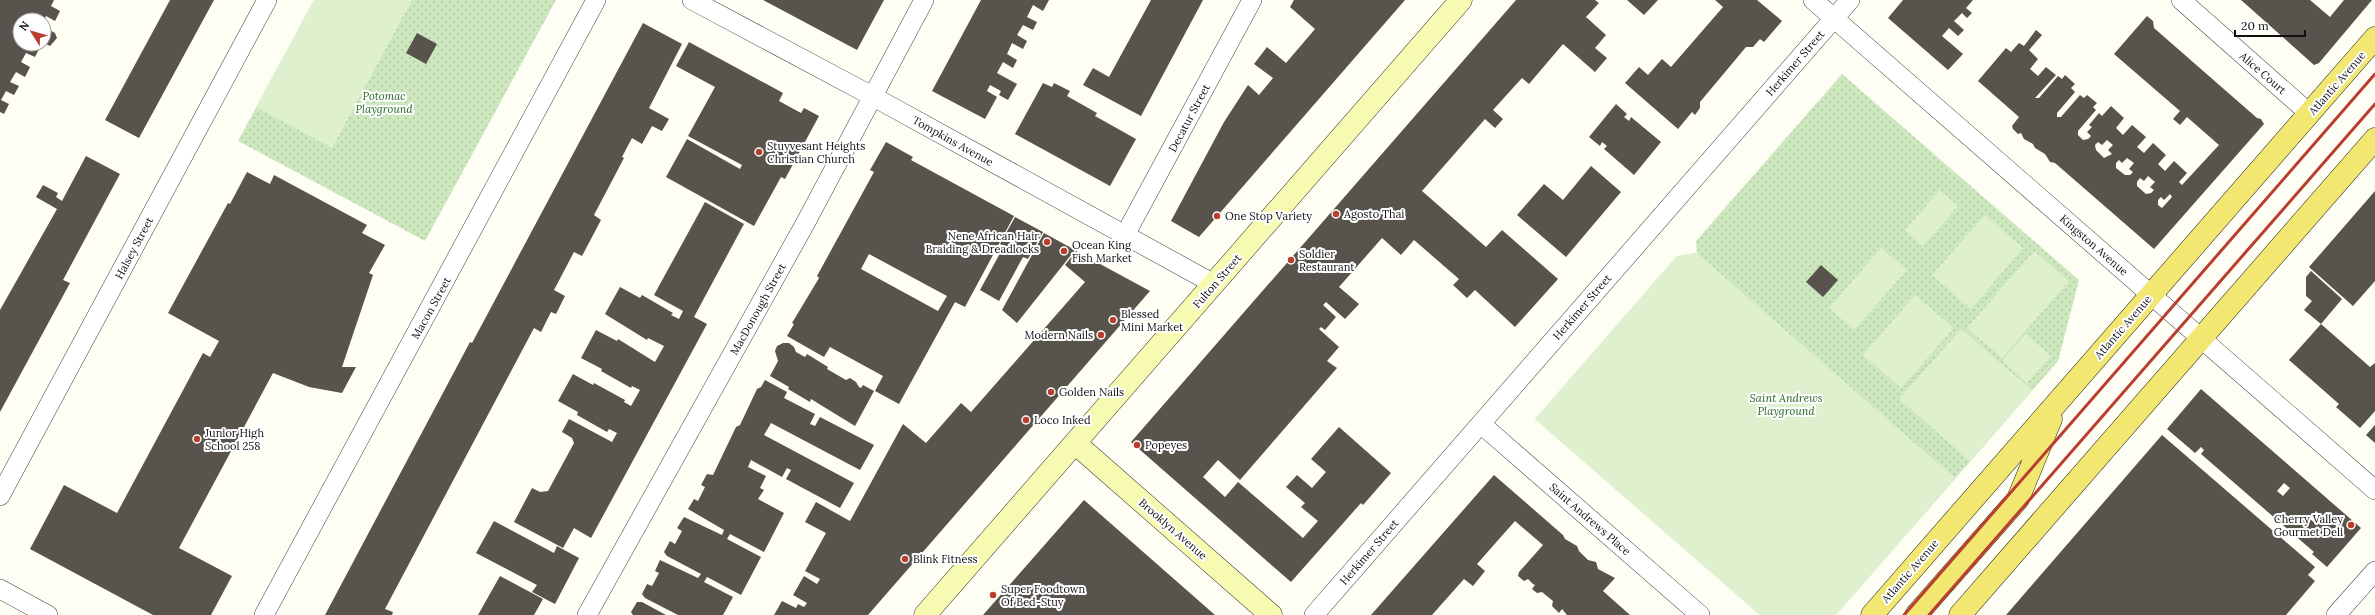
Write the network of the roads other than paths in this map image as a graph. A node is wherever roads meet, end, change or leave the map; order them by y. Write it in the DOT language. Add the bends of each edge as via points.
graph roads {
  1 [pos="268,0"];
  2 [pos="596,0"];
  3 [pos="692,0"];
  4 [pos="924,0"];
  5 [pos="1252,0"];
  6 [pos="1461,0"];
  7 [pos="1812,0"];
  8 [pos="1850,0"];
  9 [pos="2181,0"];
  10 [pos="1834,18"];
  11 [pos="2375,38"];
  12 [pos="872,96"];
  13 [pos="2310,114"];
  14 [pos="2375,139"];
  15 [pos="1125,235"];
  16 [pos="1214,284"];
  17 [pos="2151,295"];
  18 [pos="2201,338"];
  19 [pos="2058,402"];
  20 [pos="1481,424"];
  21 [pos="1075,443"];
  22 [pos="2375,490"];
  23 [pos="0,496"];
  24 [pos="2375,571"];
  25 [pos="0,589"];
  26 [pos="48,615"];
  27 [pos="264,615"];
  28 [pos="588,615"];
  29 [pos="925,615"];
  30 [pos="1271,615"];
  31 [pos="1314,615"];
  32 [pos="1700,615"];
  33 [pos="1872,615"];
  34 [pos="1916,615"];
  35 [pos="1960,615"];
  36 [pos="2336,615"];
  1 -- 23 [label="street, Halsey Street"];
  2 -- 27 [label="street, Macon Street"];
  3 -- 12 [label="street, Tompkins Avenue"];
  4 -- 12 [label="street, MacDonough Street"];
  5 -- 15 [label="street, Decatur Street"];
  6 -- 16 [label="main road, Fulton Street"];
  7 -- 10 [label="street, Kingston Avenue"];
  8 -- 10 [label="street, Herkimer Street"];
  9 -- 13 [label="street, Alice Court"];
  10 -- 17 [label="street, Kingston Avenue"];
  10 -- 20 [label="street, Herkimer Street"];
  11 -- 13 [label="main road, Atlantic Avenue"];
  12 -- 15 [label="street, Tompkins Avenue"];
  12 -- 28 [label="street, MacDonough Street" via="806,222"];
  13 -- 17 [label="main road, Atlantic Avenue"];
  14 -- 18 [label="main road"];
  15 -- 16 [label="street, Tompkins Avenue"];
  16 -- 21 [label="main road, Fulton Street"];
  17 -- 18 [label="street, Kingston Avenue"];
  17 -- 19 [label="main road, Atlantic Avenue"];
  18 -- 22 [label="street, Kingston Avenue"];
  18 -- 35 [label="main road"];
  19 -- 33 [label="main road, Atlantic Avenue"];
  19 -- 34 [label="main road" via="2018,499"];
  20 -- 31 [label="street, Herkimer Street"];
  20 -- 32 [label="street, Saint Andrews Place"];
  21 -- 29 [label="main road, Fulton Street"];
  21 -- 30 [label="main road, Brooklyn Avenue"];
  24 -- 36 [label="street"];
  25 -- 26 [label="street"];
}
